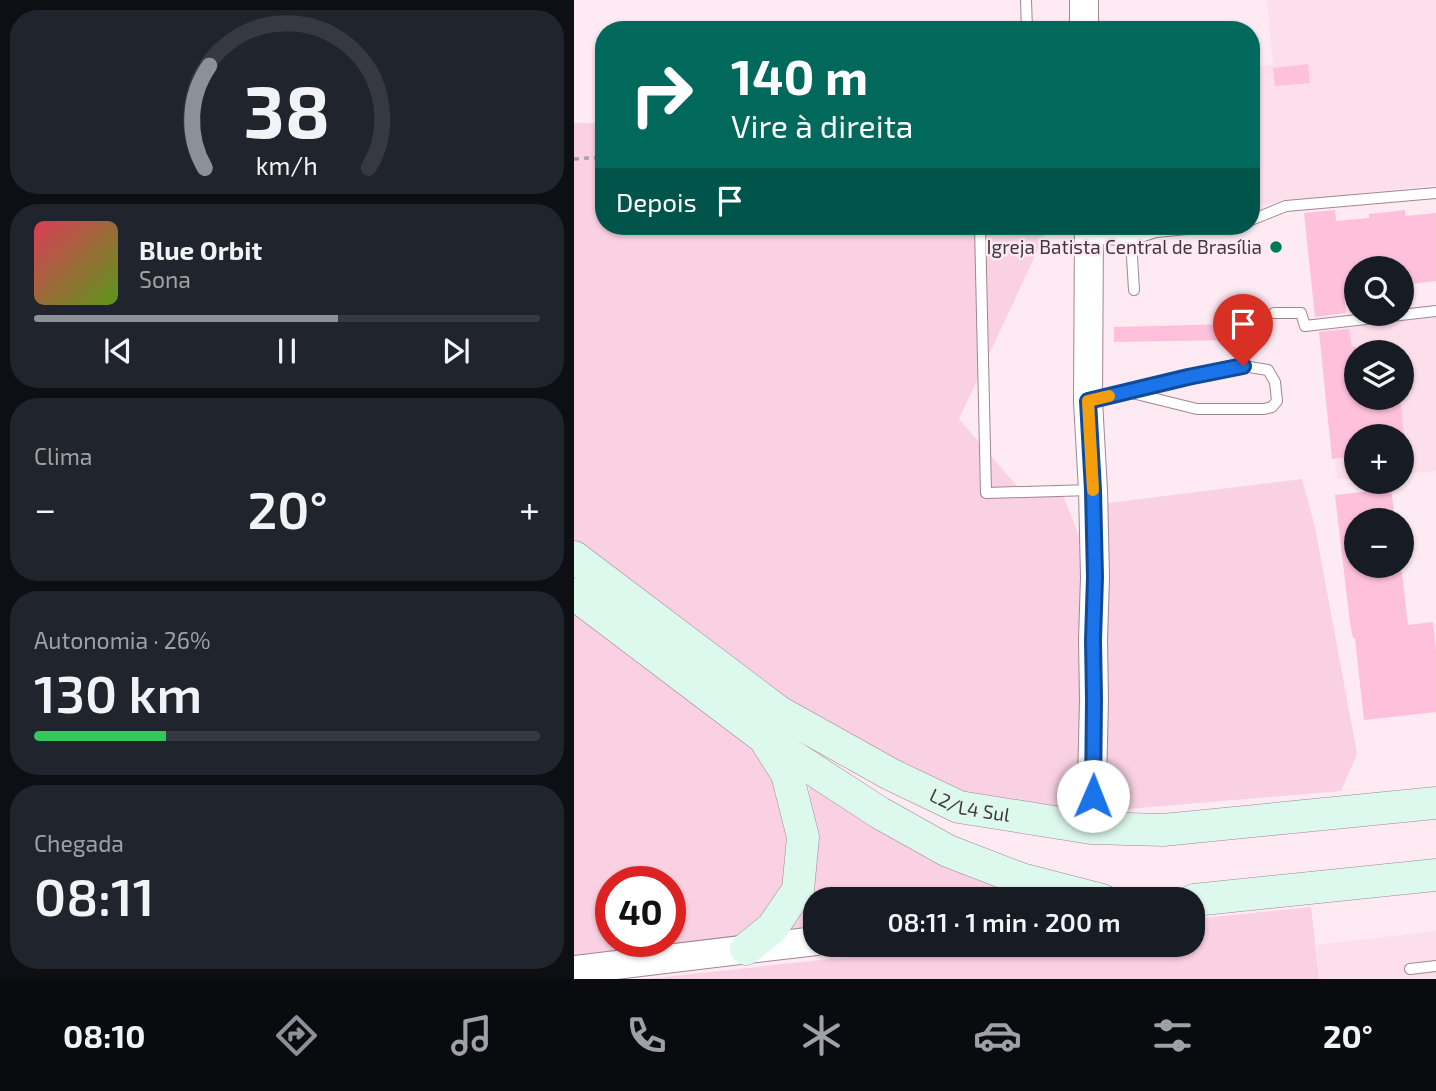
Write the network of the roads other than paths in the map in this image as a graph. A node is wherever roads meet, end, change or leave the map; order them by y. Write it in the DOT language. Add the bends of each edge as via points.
graph roads {
  1 [pos="1026,0"];
  2 [pos="1084,0"];
  3 [pos="1027,21"];
  4 [pos="1084,21"];
  5 [pos="1436,193"];
  6 [pos="1260,216"];
  7 [pos="980,235"];
  8 [pos="1089,235"];
  9 [pos="1101,235"];
  10 [pos="1147,235"];
  11 [pos="1131,240"];
  12 [pos="1134,289"];
  13 [pos="1436,311"];
  14 [pos="1274,313"];
  15 [pos="1128,393"];
  16 [pos="1088,401"];
  17 [pos="1093,490"];
  18 [pos="574,557"];
  19 [pos="574,594"];
  20 [pos="763,737"];
  21 [pos="1436,803"];
  22 [pos="1091,828"];
  23 [pos="1436,875"];
  24 [pos="1052,887"];
  25 [pos="1205,899"];
  26 [pos="803,942"];
  27 [pos="746,949"];
  28 [pos="1436,966"];
  29 [pos="1410,969"];
  30 [pos="574,970"];
  1 -- 3 [label="lane"];
  2 -- 4 [label="street"];
  5 -- 6 [label="lane" via="1286,206"];
  7 -- 17 [label="lane" via="986,493"];
  8 -- 16 [label="street"];
  9 -- 11 [label="lane"];
  10 -- 11 [label="lane"];
  11 -- 12 [label="lane"];
  13 -- 14 [label="lane" via="1305,326 1301,313"];
  15 -- 15 [label="lane" via="1243,366 1268,370 1277,401 1264,409 1197,409"];
  15 -- 16 [label="lane"];
  16 -- 17 [label="street"];
  17 -- 22 [label="street"];
  18 -- 22 [label="main road, L2/L4 Sul" via="779,712 890,774 959,807"];
  19 -- 20 [label="main road"];
  20 -- 24 [label="main road" via="948,851"];
  20 -- 27 [label="main road" via="787,774 803,837 798,890 772,928"];
  21 -- 22 [label="main road, L2/L4 Sul" via="1163,830"];
  23 -- 25 [label="main road"];
  26 -- 27 [label="street"];
  27 -- 30 [label="street"];
  28 -- 29 [label="lane"];
}
